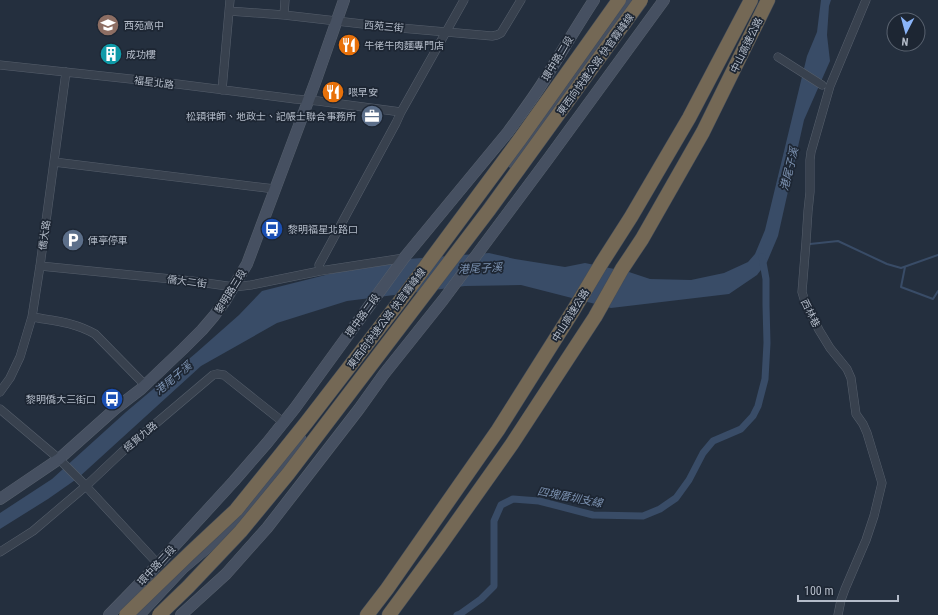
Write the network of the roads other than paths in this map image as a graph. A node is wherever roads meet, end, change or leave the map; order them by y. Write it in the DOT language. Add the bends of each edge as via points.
graph roads {
  1 [pos="230,0"];
  2 [pos="285,0"];
  3 [pos="344,0"];
  4 [pos="464,0"];
  5 [pos="521,0"];
  6 [pos="594,0"];
  7 [pos="620,0"];
  8 [pos="625,0"];
  9 [pos="630,0"];
  10 [pos="641,0"];
  11 [pos="664,0"];
  12 [pos="751,0"];
  13 [pos="768,0"];
  14 [pos="866,0"];
  15 [pos="229,11"];
  16 [pos="284,16"];
  17 [pos="336,21"];
  18 [pos="446,32"];
  19 [pos="778,57"];
  20 [pos="0,65"];
  21 [pos="66,72"];
  22 [pos="822,85"];
  23 [pos="222,90"];
  24 [pos="308,100"];
  25 [pos="401,112"];
  26 [pos="508,132"];
  27 [pos="527,145"];
  28 [pos="548,159"];
  29 [pos="54,162"];
  30 [pos="276,189"];
  31 [pos="444,256"];
  32 [pos="404,258"];
  33 [pos="40,266"];
  34 [pos="320,271"];
  35 [pos="234,287"];
  36 [pos="32,317"];
  37 [pos="145,385"];
  38 [pos="0,392"];
  39 [pos="0,409"];
  40 [pos="283,422"];
  41 [pos="59,459"];
  42 [pos="84,484"];
  43 [pos="0,498"];
  44 [pos="0,552"];
  45 [pos="158,564"];
  46 [pos="109,615"];
  47 [pos="126,615"];
  48 [pos="139,615"];
  49 [pos="146,615"];
  50 [pos="160,615"];
  51 [pos="181,615"];
  52 [pos="367,615"];
  53 [pos="389,615"];
  54 [pos="838,615"];
  1 -- 15 [label="street"];
  2 -- 16 [label="street"];
  3 -- 17 [label="street, 黎明路三段"];
  4 -- 18 [label="street"];
  5 -- 18 [label="street, 西苑三街" via="497,35"];
  6 -- 26 [label="street, 環中路二段" via="545,79"];
  7 -- 47 [label="highway, 東西向快速公路 快官霧峰線, bridge" via="400,301 306,423 236,510"];
  8 -- 27 [label="street"];
  9 -- 27 [label="street" via="579,78"];
  10 -- 50 [label="highway, 東西向快速公路 快官霧峰線, bridge" via="489,210 288,474 241,531"];
  11 -- 28 [label="street"];
  12 -- 52 [label="highway, 中山高速公路" via="689,118 573,311 498,430"];
  13 -- 53 [label="highway, 中山高速公路" via="702,132 595,317 512,444"];
  14 -- 54 [label="street, 西林巷" via="830,86 811,152 802,292 819,330 851,378 856,414 867,433 882,483 874,516 845,589"];
  15 -- 16 [label="street, 西苑三街"];
  15 -- 23 [label="street"];
  16 -- 17 [label="street, 西苑三街"];
  17 -- 18 [label="street, 西苑三街"];
  17 -- 24 [label="street, 黎明路三段"];
  18 -- 25 [label="street"];
  19 -- 22 [label="street"];
  20 -- 21 [label="street, 福星北路"];
  21 -- 23 [label="street, 福星北路"];
  21 -- 29 [label="street, 僑大路"];
  23 -- 24 [label="street, 福星北路"];
  24 -- 25 [label="street, 福星北路"];
  24 -- 30 [label="street, 黎明路三段"];
  25 -- 34 [label="street" via="319,265"];
  26 -- 27 [label="street"];
  26 -- 32 [label="street, 環中路二段"];
  27 -- 28 [label="street"];
  27 -- 31 [label="street"];
  28 -- 51 [label="street" via="267,528 226,574"];
  29 -- 30 [label="street"];
  29 -- 33 [label="street, 僑大路"];
  30 -- 35 [label="street, 黎明路三段" via="247,264"];
  31 -- 48 [label="street" via="231,527 183,568"];
  31 -- 49 [label="street" via="283,470 226,537"];
  32 -- 34 [label="street, 僑大二街"];
  32 -- 40 [label="street, 環中路二段"];
  33 -- 35 [label="street, 僑大二街"];
  33 -- 36 [label="street, 僑大路"];
  34 -- 35 [label="street, 僑大二街"];
  35 -- 37 [label="street, 黎明路三段" via="202,330"];
  36 -- 37 [label="street" via="65,322 95,334"];
  36 -- 38 [label="street, 僑大路" via="20,357"];
  37 -- 41 [label="street, 黎明路三段"];
  39 -- 41 [label="street"];
  40 -- 42 [label="street, 經貿九路" via="224,375 218,374 211,377"];
  40 -- 45 [label="street, 環中路二段" via="234,481"];
  41 -- 42 [label="street"];
  41 -- 43 [label="street, 黎明路三段"];
  42 -- 44 [label="street, 經貿九路" via="32,530"];
  42 -- 45 [label="street"];
  45 -- 46 [label="street, 環中路二段"];
}
